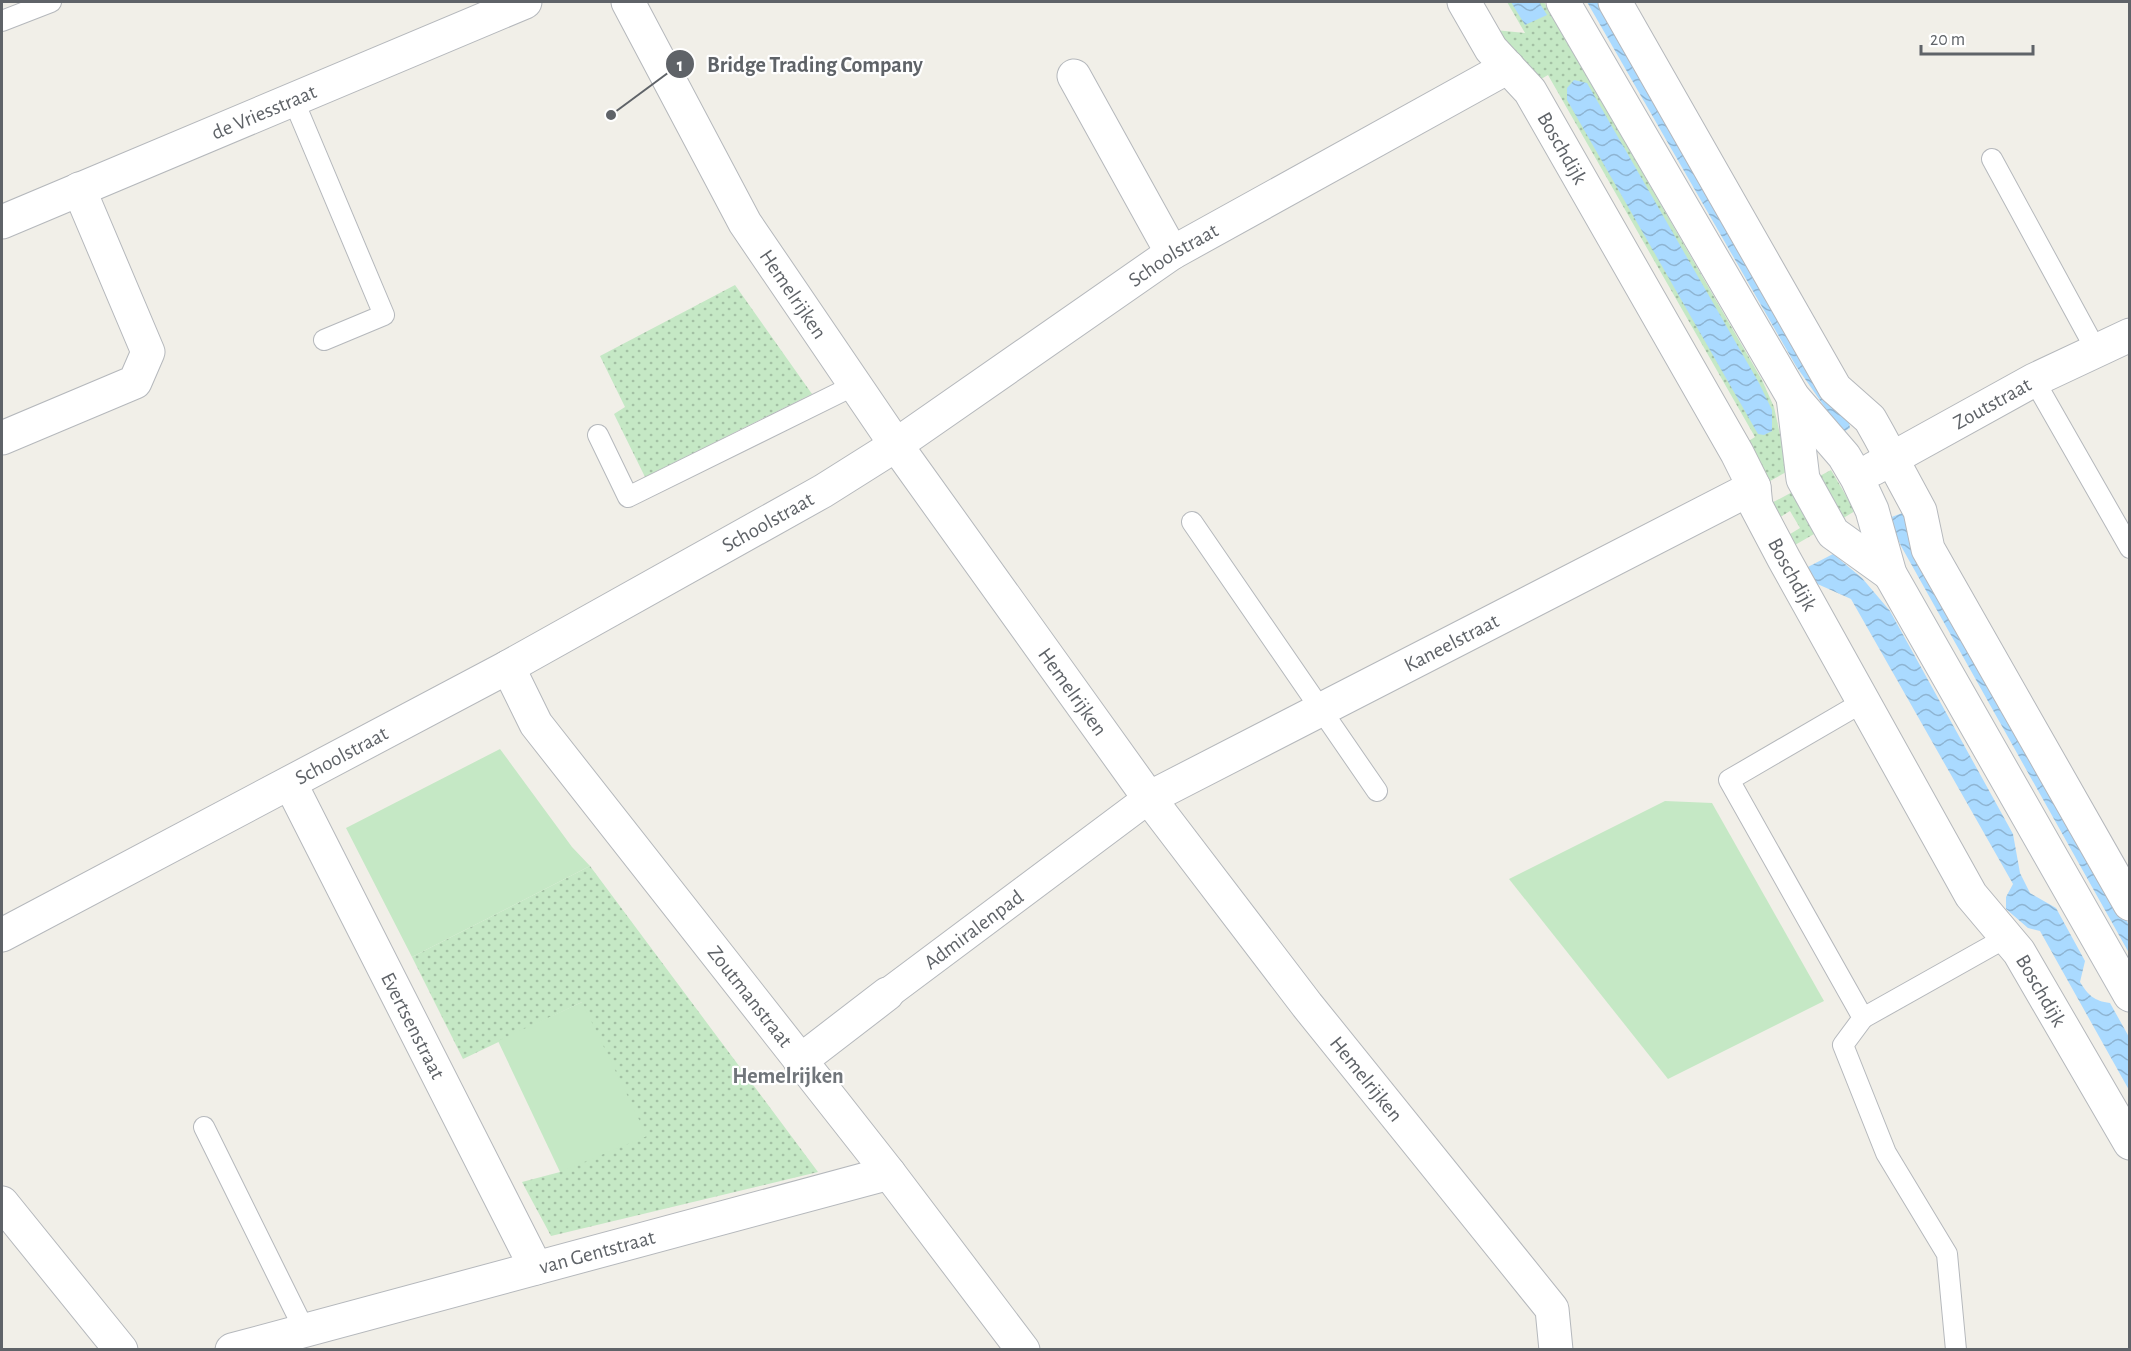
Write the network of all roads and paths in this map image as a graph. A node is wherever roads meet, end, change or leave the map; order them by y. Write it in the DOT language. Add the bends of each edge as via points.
graph roads {
  1 [pos="51,2"];
  2 [pos="525,2"];
  3 [pos="628,2"];
  4 [pos="1464,2"];
  5 [pos="1563,2"];
  6 [pos="1615,2"];
  7 [pos="2,21"];
  8 [pos="1508,67"];
  9 [pos="1074,76"];
  10 [pos="292,99"];
  11 [pos="1992,159"];
  12 [pos="79,189"];
  13 [pos="2,222"];
  14 [pos="1172,253"];
  15 [pos="2130,335"];
  16 [pos="324,340"];
  17 [pos="2096,351"];
  18 [pos="2034,380"];
  19 [pos="855,385"];
  20 [pos="1792,397"];
  21 [pos="598,435"];
  22 [pos="2,438"];
  23 [pos="896,445"];
  24 [pos="1892,459"];
  25 [pos="1857,478"];
  26 [pos="1754,486"];
  27 [pos="1192,522"];
  28 [pos="2130,548"];
  29 [pos="1890,574"];
  30 [pos="508,666"];
  31 [pos="1863,702"];
  32 [pos="1321,709"];
  33 [pos="290,783"];
  34 [pos="1377,791"];
  35 [pos="1149,798"];
  36 [pos="2130,904"];
  37 [pos="2,934"];
  38 [pos="2008,936"];
  39 [pos="887,994"];
  40 [pos="2130,995"];
  41 [pos="1863,1018"];
  42 [pos="800,1061"];
  43 [pos="204,1128"];
  44 [pos="2130,1143"];
  45 [pos="889,1173"];
  46 [pos="2,1203"];
  47 [pos="536,1268"];
  48 [pos="305,1331"];
  49 [pos="121,1350"];
  50 [pos="232,1350"];
  51 [pos="1023,1350"];
  52 [pos="1556,1350"];
  53 [pos="1956,1350"];
  1 -- 7 [label="lane"];
  2 -- 10 [label="street, de Vriesstraat"];
  3 -- 19 [label="street, Hemelrijken" via="745,223"];
  4 -- 8 [label="street, Boschdijk" via="1491,49"];
  5 -- 20 [label="street"];
  6 -- 24 [label="street" via="1835,388 1870,419"];
  8 -- 14 [label="street, Schoolstraat"];
  8 -- 26 [label="street, Boschdijk" via="1530,92"];
  9 -- 14 [label="street"];
  10 -- 12 [label="street, de Vriesstraat"];
  10 -- 16 [label="lane" via="384,315"];
  11 -- 17 [label="lane"];
  12 -- 13 [label="street, de Vriesstraat"];
  12 -- 22 [label="street" via="148,352 135,382"];
  14 -- 23 [label="street, Schoolstraat"];
  15 -- 17 [label="street, Zoutstraat"];
  17 -- 18 [label="street, Zoutstraat"];
  18 -- 24 [label="street, Zoutstraat"];
  18 -- 28 [label="lane"];
  19 -- 21 [label="lane" via="628,497"];
  19 -- 23 [label="street, Hemelrijken"];
  20 -- 25 [label="street" via="1844,456"];
  20 -- 29 [label="street" via="1803,479 1833,533"];
  23 -- 30 [label="street, Schoolstraat" via="823,491"];
  23 -- 35 [label="street, Hemelrijken"];
  24 -- 25 [label="street, Zoutstraat"];
  24 -- 36 [label="street" via="1920,511 1928,549"];
  25 -- 29 [label="street" via="1872,510"];
  26 -- 31 [label="street, Boschdijk" via="1756,506"];
  26 -- 32 [label="street, Kaneelstraat"];
  27 -- 32 [label="lane"];
  29 -- 40 [label="street"];
  30 -- 33 [label="street, Schoolstraat"];
  30 -- 42 [label="street, Zoutmanstraat" via="536,724"];
  31 -- 38 [label="street, Boschdijk" via="1971,895"];
  31 -- 41 [label="lane" via="1729,780"];
  32 -- 34 [label="lane"];
  32 -- 35 [label="street, Kaneelstraat"];
  33 -- 37 [label="street, Schoolstraat"];
  33 -- 47 [label="street, Evertsenstraat"];
  35 -- 39 [label="street, Admiralenpad"];
  35 -- 52 [label="street, Hemelrijken" via="1307,1005 1552,1309"];
  38 -- 41 [label="lane"];
  38 -- 44 [label="street, Boschdijk"];
  39 -- 42 [label="street, Admiralenpad"];
  41 -- 53 [label="lane" via="1843,1045 1886,1153 1947,1254"];
  42 -- 45 [label="street, Zoutmanstraat"];
  43 -- 48 [label="lane"];
  45 -- 47 [label="street, van Gentstraat"];
  45 -- 51 [label="street, Zoutmanstraat"];
  46 -- 49 [label="street"];
  47 -- 48 [label="street, van Gentstraat"];
  48 -- 50 [label="street, van Gentstraat"];
}
